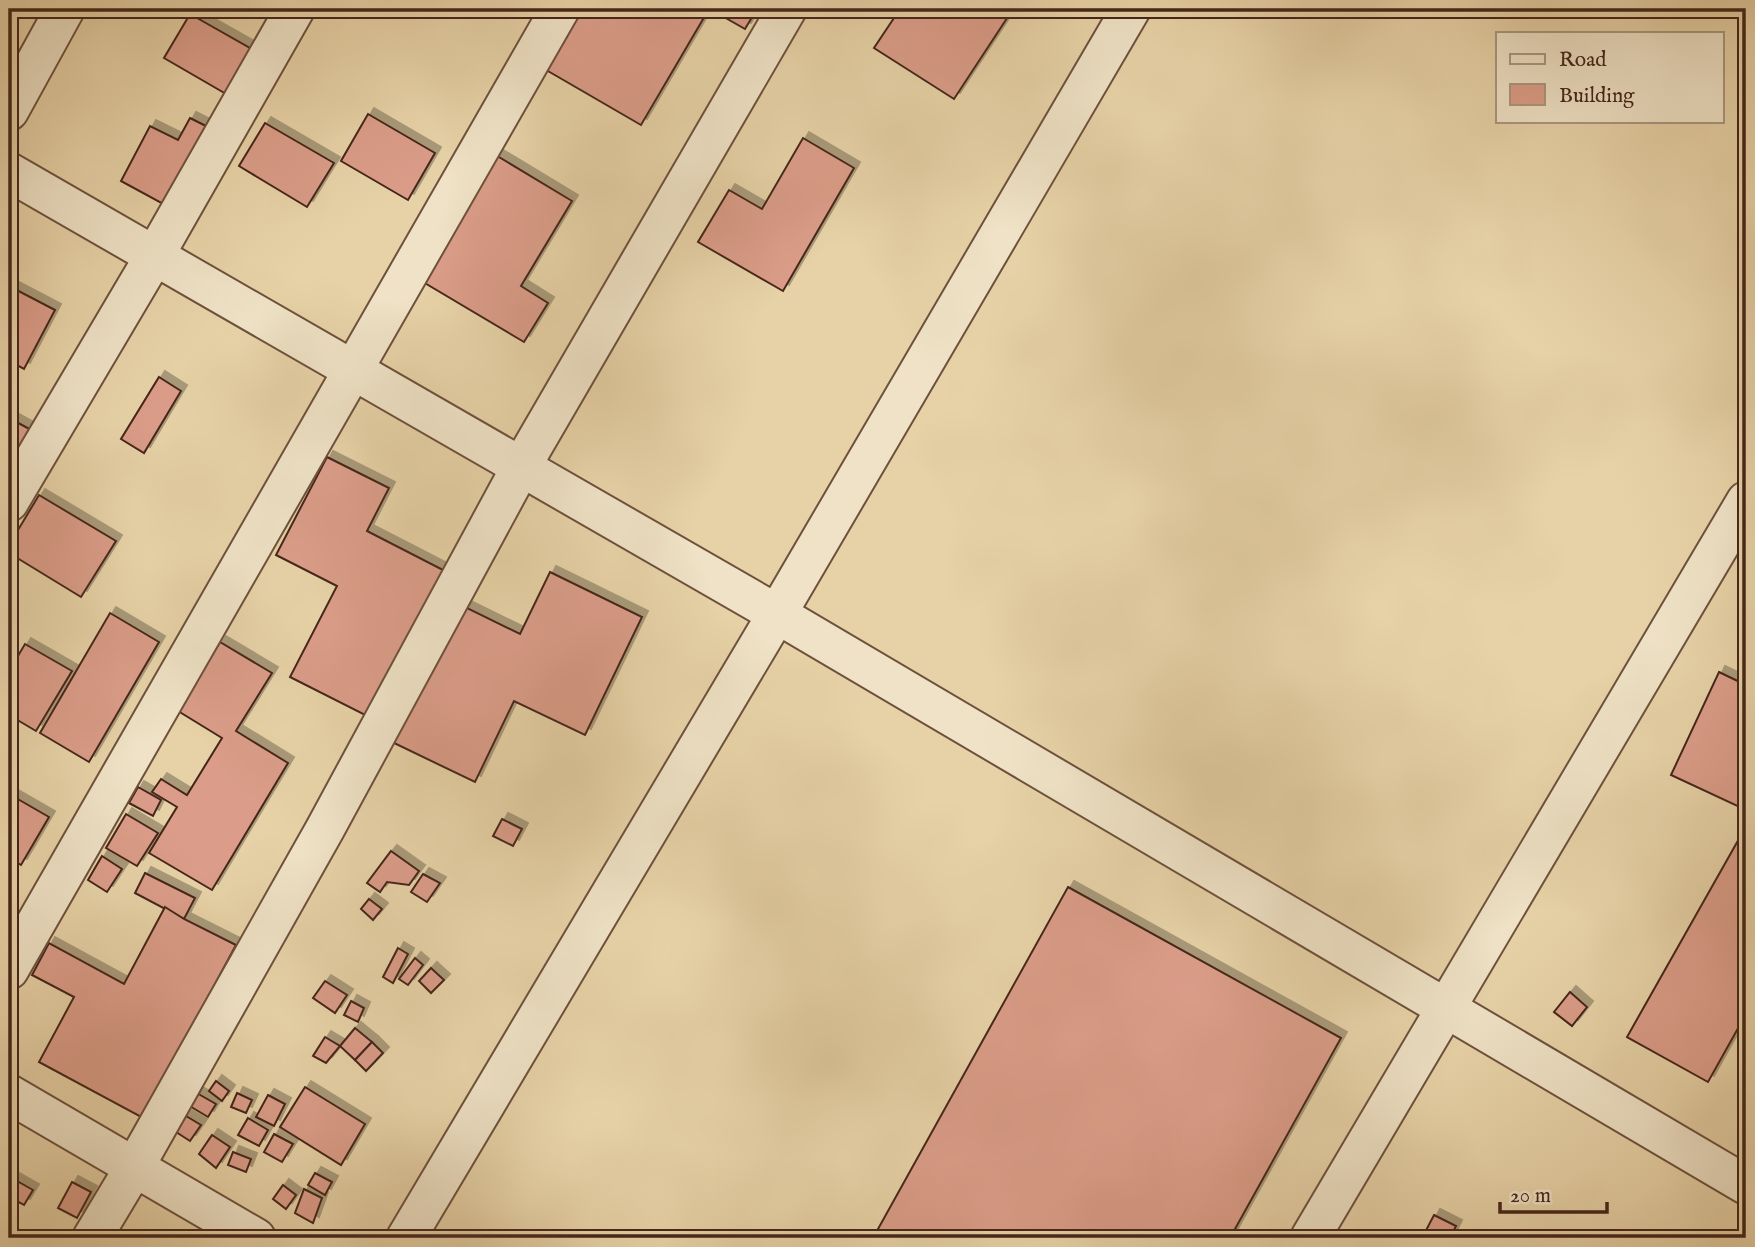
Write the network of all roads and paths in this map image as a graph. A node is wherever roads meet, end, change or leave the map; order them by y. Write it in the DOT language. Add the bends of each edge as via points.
graph roads {
  1 [pos="65,9"];
  2 [pos="295,9"];
  3 [pos="560,9"];
  4 [pos="788,9"];
  5 [pos="1131,9"];
  6 [pos="9,111"];
  7 [pos="9,172"];
  8 [pos="155,255"];
  9 [pos="353,370"];
  10 [pos="521,467"];
  11 [pos="1746,501"];
  12 [pos="9,502"];
  13 [pos="777,614"];
  14 [pos="9,970"];
  15 [pos="1446,1008"];
  16 [pos="9,1094"];
  17 [pos="134,1168"];
  18 [pos="1746,1185"];
  19 [pos="93,1238"];
  20 [pos="256,1238"];
  21 [pos="406,1238"];
  22 [pos="1310,1238"];
  1 -- 6 [label="street"];
  2 -- 8 [label="street"];
  3 -- 9 [label="street"];
  4 -- 10 [label="street"];
  5 -- 13 [label="street"];
  7 -- 8 [label="street"];
  8 -- 9 [label="street"];
  8 -- 12 [label="street"];
  9 -- 10 [label="street"];
  9 -- 14 [label="street"];
  10 -- 13 [label="street"];
  10 -- 17 [label="street"];
  11 -- 15 [label="street"];
  13 -- 15 [label="street"];
  13 -- 21 [label="street"];
  15 -- 18 [label="street"];
  15 -- 22 [label="street"];
  16 -- 17 [label="street"];
  17 -- 19 [label="street"];
  17 -- 20 [label="street"];
}
